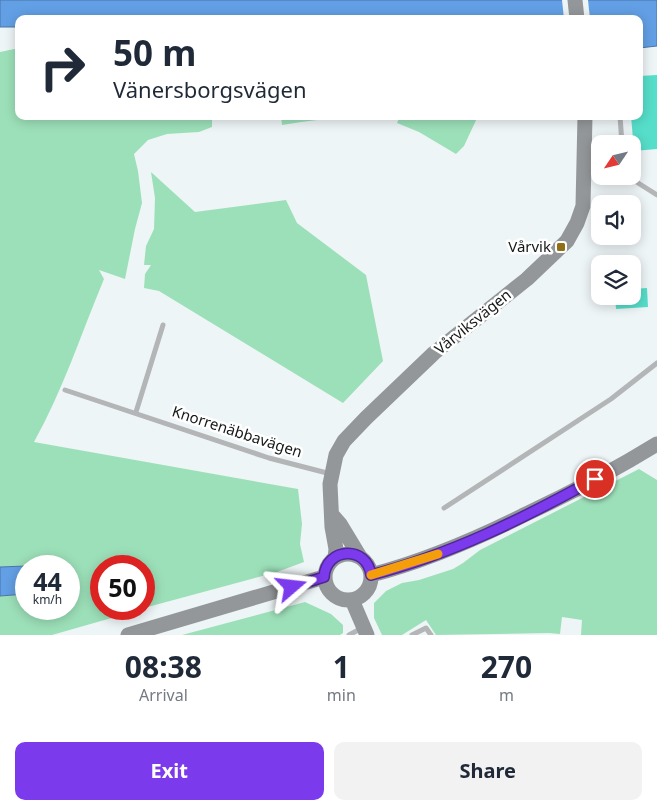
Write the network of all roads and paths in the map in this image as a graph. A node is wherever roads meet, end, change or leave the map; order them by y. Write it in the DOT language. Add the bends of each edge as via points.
graph roads {
  1 [pos="575,0"];
  2 [pos="577,15"];
  3 [pos="584,120"];
  4 [pos="620,120"];
  5 [pos="621,135"];
  6 [pos="584,174"];
  7 [pos="591,174"];
  8 [pos="641,185"];
  9 [pos="657,195"];
  10 [pos="163,324"];
  11 [pos="657,362"];
  12 [pos="65,390"];
  13 [pos="136,412"];
  14 [pos="657,444"];
  15 [pos="332,474"];
  16 [pos="444,508"];
  17 [pos="333,516"];
  18 [pos="360,557"];
  19 [pos="334,558"];
  20 [pos="371,575"];
  21 [pos="324,577"];
  22 [pos="352,600"];
  23 [pos="365,631"];
  24 [pos="128,635"];
  25 [pos="349,635"];
  26 [pos="412,635"];
  27 [pos="431,635"];
  1 -- 2 [label="main road"];
  3 -- 6 [label="main road, Vårviksvägen"];
  4 -- 5 [label="lane"];
  6 -- 7 [label="lane"];
  6 -- 15 [label="main road, Vårviksvägen" via="583,206 578,223 567,241 527,278 434,353 366,418 344,441 336,455"];
  8 -- 9 [label="lane"];
  10 -- 13 [label="lane"];
  11 -- 16 [label="lane" via="611,399"];
  12 -- 13 [label="lane, Knorrenäbbavägen"];
  13 -- 15 [label="lane, Knorrenäbbavägen" via="270,458"];
  14 -- 20 [label="main road" via="566,495 478,538"];
  15 -- 17 [label="main road, Vårviksvägen" via="330,496"];
  17 -- 18 [label="main road, Vårviksvägen"];
  17 -- 19 [label="main road, Vårviksvägen"];
  18 -- 19 [label="main road" via="346,554"];
  18 -- 20 [label="main road" via="368,565"];
  19 -- 21 [label="main road"];
  20 -- 22 [label="main road" via="366,591"];
  21 -- 22 [label="main road" via="331,593 343,600"];
  21 -- 24 [label="main road"];
  22 -- 23 [label="main road"];
  23 -- 25 [label="lane"];
  26 -- 27 [label="lane" via="426,628"];
}
